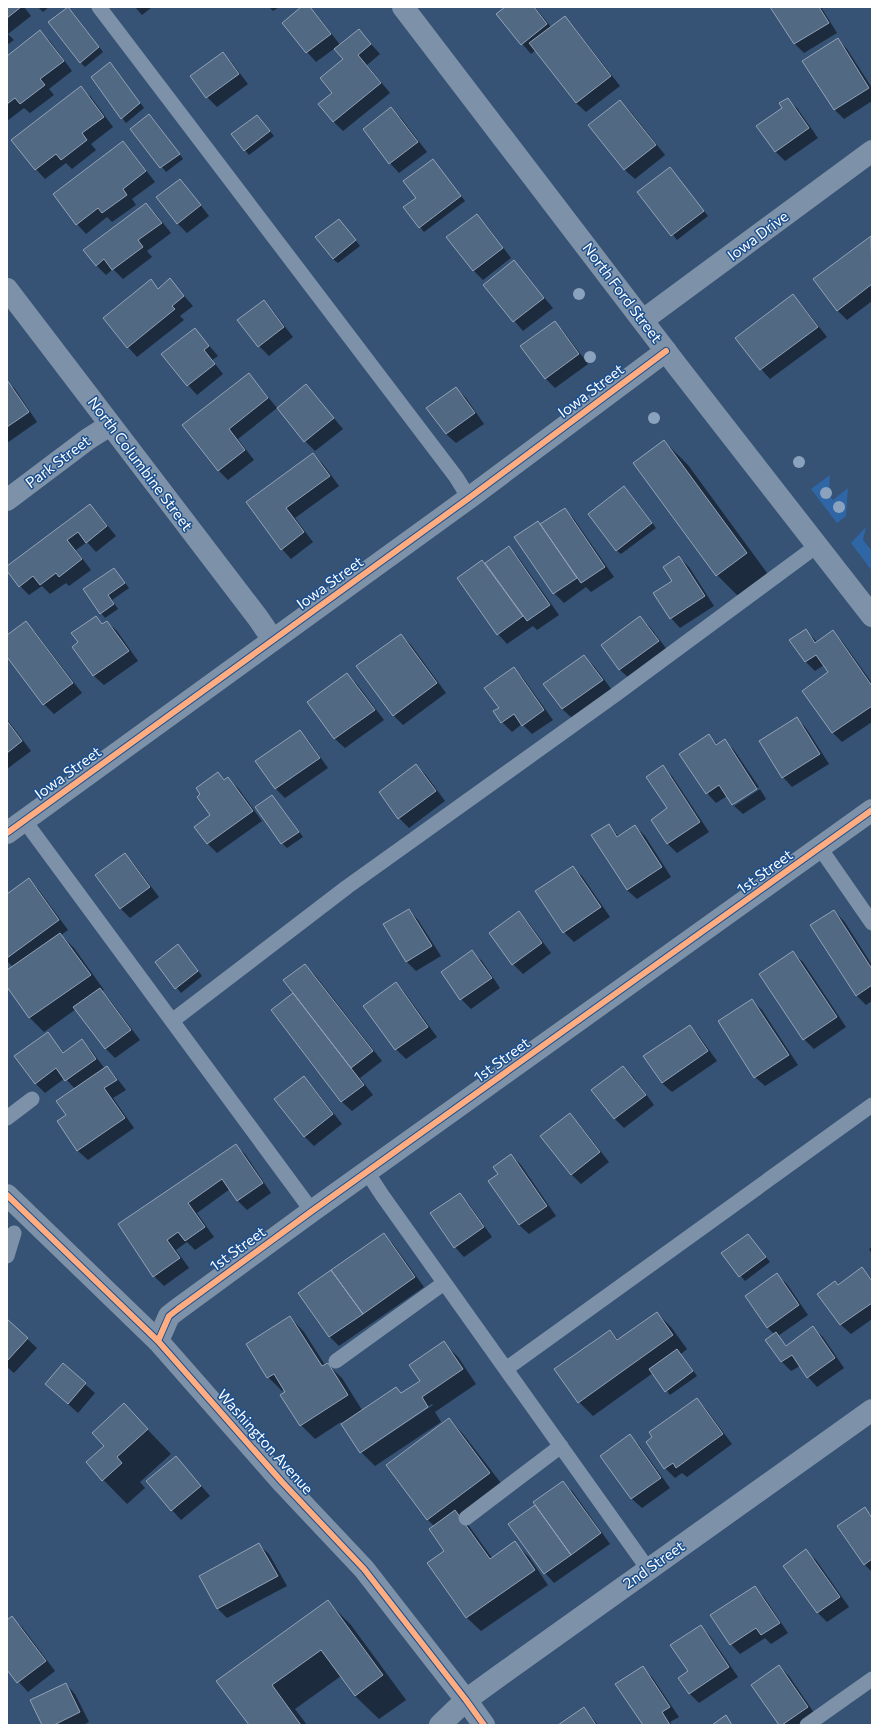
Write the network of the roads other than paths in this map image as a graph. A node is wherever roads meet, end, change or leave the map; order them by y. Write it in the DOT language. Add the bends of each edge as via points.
graph roads {
  1 [pos="99,7"];
  2 [pos="403,7"];
  3 [pos="872,151"];
  4 [pos="7,289"];
  5 [pos="643,320"];
  6 [pos="666,351"];
  7 [pos="110,425"];
  8 [pos="470,498"];
  9 [pos="7,500"];
  10 [pos="818,545"];
  11 [pos="872,616"];
  12 [pos="273,640"];
  13 [pos="872,810"];
  14 [pos="24,820"];
  15 [pos="7,832"];
  16 [pos="820,848"];
  17 [pos="872,923"];
  18 [pos="172,1021"];
  19 [pos="32,1099"];
  20 [pos="872,1105"];
  21 [pos="7,1118"];
  22 [pos="367,1172"];
  23 [pos="7,1195"];
  24 [pos="312,1211"];
  25 [pos="14,1233"];
  26 [pos="7,1256"];
  27 [pos="444,1283"];
  28 [pos="158,1341"];
  29 [pos="336,1361"];
  30 [pos="506,1369"];
  31 [pos="872,1410"];
  32 [pos="561,1446"];
  33 [pos="466,1518"];
  34 [pos="648,1570"];
  35 [pos="872,1679"];
  36 [pos="466,1700"];
  37 [pos="440,1725"];
  38 [pos="484,1725"];
  39 [pos="807,1725"];
  1 -- 8 [label="lane"];
  2 -- 5 [label="street, North Ford Street"];
  3 -- 5 [label="street, Iowa Drive"];
  4 -- 7 [label="street, North Columbine Street"];
  5 -- 6 [label="street, North Ford Street"];
  6 -- 8 [label="street, Iowa Street"];
  6 -- 10 [label="street, North Ford Street"];
  7 -- 9 [label="street, Park Street"];
  7 -- 12 [label="street, North Columbine Street"];
  8 -- 12 [label="street, Iowa Street"];
  10 -- 11 [label="street, North Ford Street"];
  10 -- 18 [label="lane" via="615,696 347,887"];
  12 -- 14 [label="street, Iowa Street"];
  13 -- 16 [label="street, 1st Street"];
  14 -- 15 [label="street, Iowa Street"];
  14 -- 18 [label="lane"];
  16 -- 17 [label="lane"];
  16 -- 22 [label="street, 1st Street"];
  18 -- 24 [label="lane"];
  19 -- 21 [label="lane"];
  20 -- 30 [label="lane"];
  22 -- 24 [label="street, 1st Street"];
  22 -- 27 [label="lane"];
  23 -- 28 [label="street, Washington Avenue"];
  24 -- 28 [label="street, 1st Street" via="169,1316"];
  25 -- 26 [label="lane"];
  27 -- 29 [label="lane"];
  27 -- 30 [label="lane"];
  28 -- 36 [label="street, Washington Avenue" via="282,1482 364,1570"];
  30 -- 32 [label="lane"];
  31 -- 34 [label="street, 2nd Street"];
  32 -- 33 [label="lane"];
  32 -- 34 [label="lane"];
  34 -- 36 [label="street, 2nd Street"];
  35 -- 39 [label="lane"];
  36 -- 37 [label="street, 2nd Street"];
  36 -- 38 [label="street, Washington Avenue"];
}
